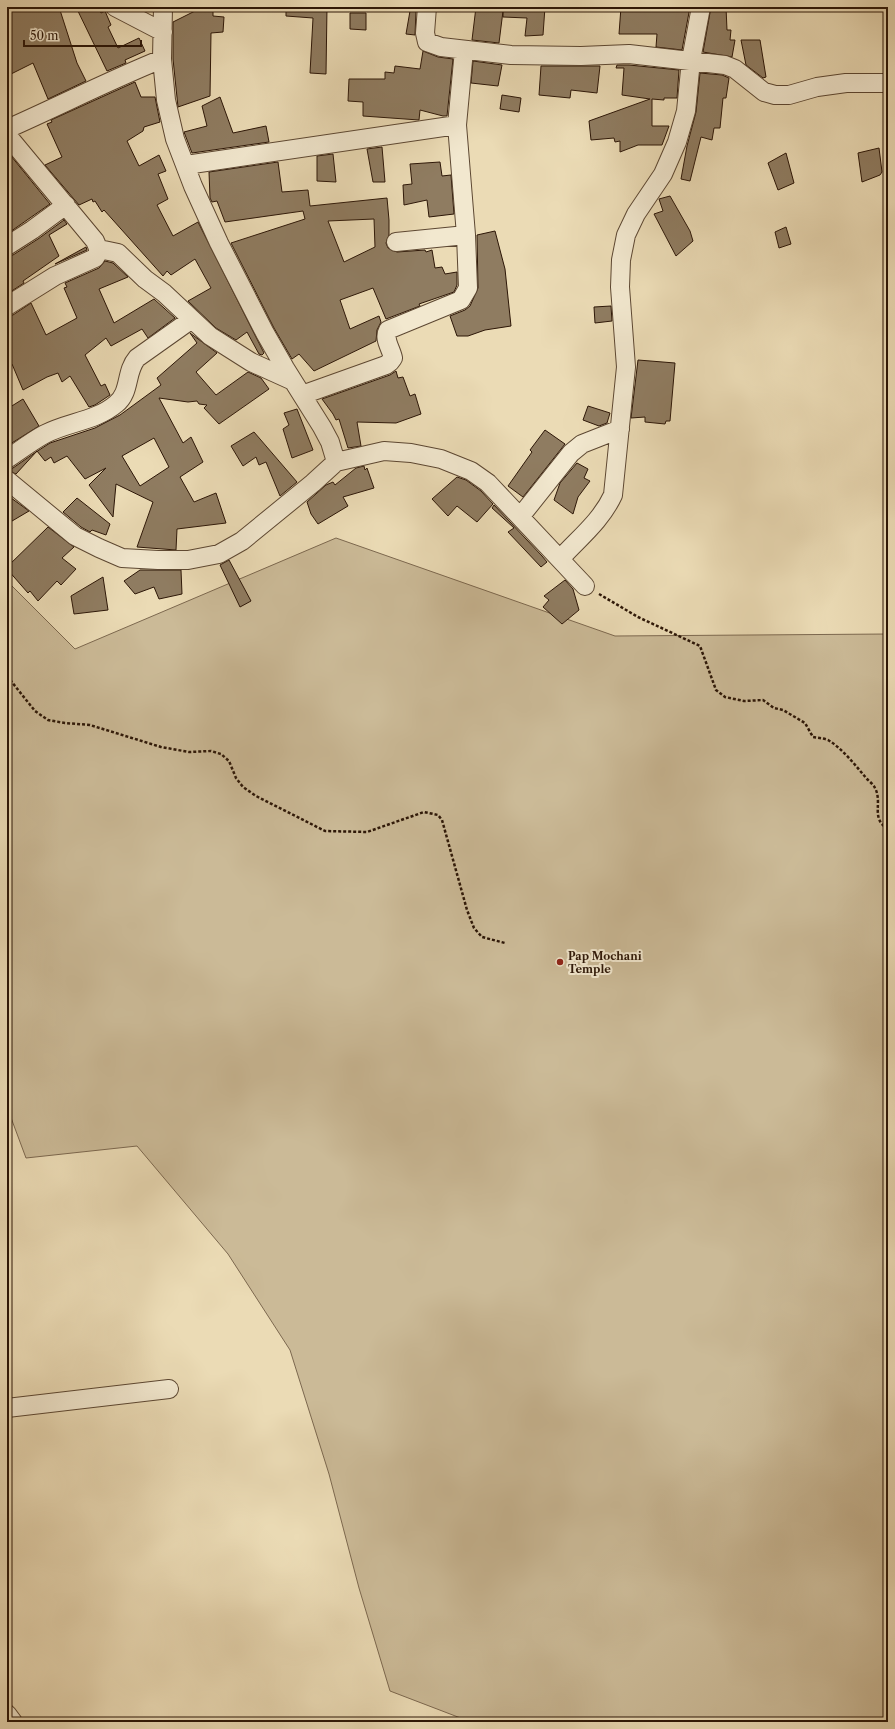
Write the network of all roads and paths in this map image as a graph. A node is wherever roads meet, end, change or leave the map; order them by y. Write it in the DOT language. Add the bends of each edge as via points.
graph roads {
  1 [pos="115,7"];
  2 [pos="163,7"];
  3 [pos="427,7"];
  4 [pos="701,7"];
  5 [pos="164,32"];
  6 [pos="464,50"];
  7 [pos="162,59"];
  8 [pos="691,60"];
  9 [pos="888,83"];
  10 [pos="457,125"];
  11 [pos="7,128"];
  12 [pos="7,135"];
  13 [pos="186,165"];
  14 [pos="66,205"];
  15 [pos="466,235"];
  16 [pos="396,242"];
  17 [pos="7,246"];
  18 [pos="99,248"];
  19 [pos="7,306"];
  20 [pos="192,319"];
  21 [pos="298,388"];
  22 [pos="620,429"];
  23 [pos="7,459"];
  24 [pos="336,462"];
  25 [pos="7,480"];
  26 [pos="520,517"];
  27 [pos="560,558"];
  28 [pos="585,586"];
  29 [pos="7,676"];
  30 [pos="888,829"];
  31 [pos="505,943"];
  32 [pos="169,1389"];
  33 [pos="7,1408"];
  34 [pos="7,1714"];
  35 [pos="12,1722"];
  1 -- 5 [label="street"];
  2 -- 5 [label="street"];
  3 -- 6 [label="street" via="425,33 428,42 441,47"];
  4 -- 8 [label="street"];
  5 -- 7 [label="street"];
  6 -- 8 [label="street" via="511,55 629,54"];
  6 -- 10 [label="street"];
  7 -- 11 [label="street"];
  7 -- 13 [label="street" via="166,100 175,139"];
  8 -- 9 [label="street" via="735,68 764,92 775,96 846,83"];
  8 -- 22 [label="street" via="686,111 677,142 663,174 636,214 626,235 621,260 620,287 626,367"];
  10 -- 13 [label="street"];
  10 -- 15 [label="street"];
  12 -- 14 [label="street"];
  13 -- 21 [label="street" via="219,243 265,333"];
  14 -- 17 [label="street"];
  14 -- 18 [label="street"];
  15 -- 16 [label="street"];
  15 -- 21 [label="street" via="468,288 461,300 388,330 386,339 392,358 386,365"];
  18 -- 19 [label="street" via="95,258 55,276"];
  18 -- 20 [label="street" via="118,253 144,279 164,293"];
  20 -- 21 [label="street" via="210,336 245,359"];
  20 -- 23 [label="street" via="137,358 132,364 125,393 116,404 102,413 46,434"];
  21 -- 24 [label="street" via="330,442"];
  22 -- 26 [label="street" via="582,444 571,453"];
  22 -- 27 [label="street" via="613,495 595,523"];
  24 -- 25 [label="street" via="242,541 219,554 188,560 122,558 99,548 75,536"];
  24 -- 26 [label="street" via="384,451 441,459 471,471 488,483"];
  26 -- 27 [label="street"];
  27 -- 28 [label="street"];
  28 -- 30 [label="path" via="638,617 700,646 716,690 725,697 744,701 763,700 804,723 813,737 826,739 831,743 849,758 875,788 880,824"];
  29 -- 31 [label="path" via="35,711 48,720 90,725 165,748 221,754 229,761 243,787 325,831 367,832 424,812 438,815 442,820 466,910 474,928 482,937"];
  32 -- 33 [label="street"];
  34 -- 35 [label="street"];
}
